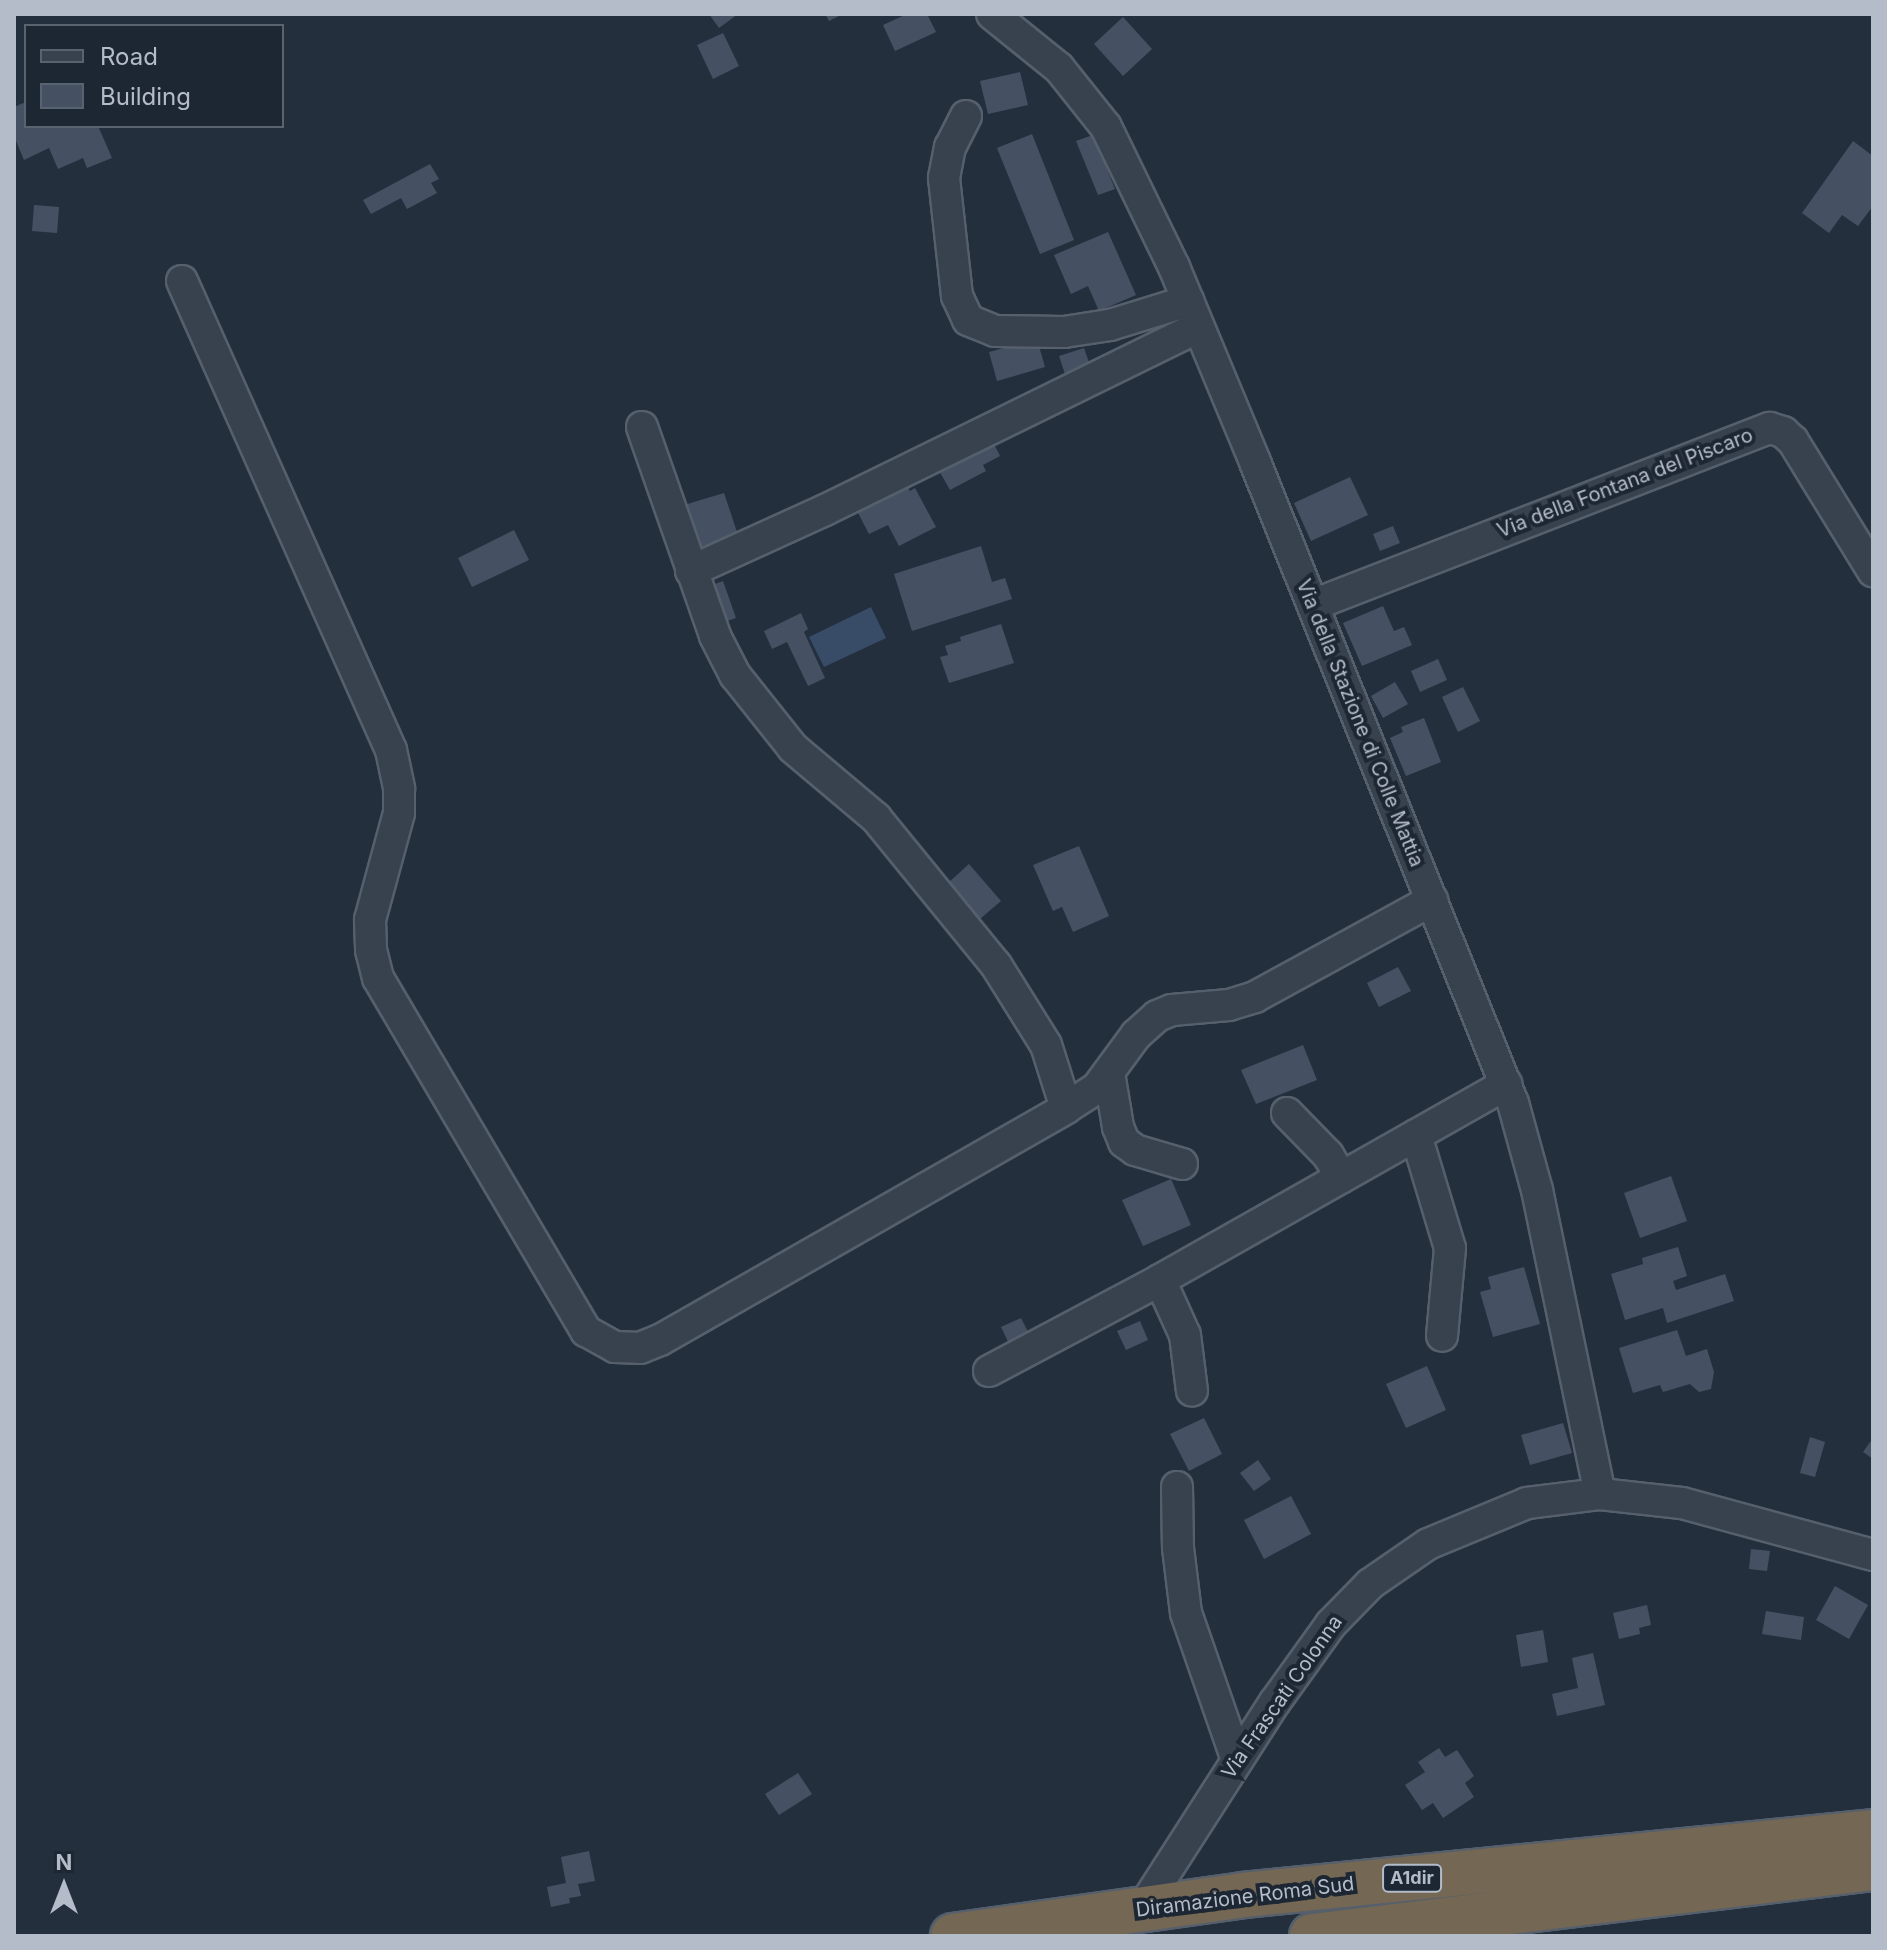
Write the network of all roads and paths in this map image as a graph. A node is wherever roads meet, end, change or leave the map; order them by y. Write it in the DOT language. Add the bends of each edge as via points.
graph roads {
  1 [pos="992,14"];
  2 [pos="966,116"];
  3 [pos="182,281"];
  4 [pos="1193,314"];
  5 [pos="642,427"];
  6 [pos="691,571"];
  7 [pos="1873,571"];
  8 [pos="1313,605"];
  9 [pos="1432,900"];
  10 [pos="1109,1073"];
  11 [pos="1506,1084"];
  12 [pos="1066,1108"];
  13 [pos="1287,1113"];
  14 [pos="1416,1135"];
  15 [pos="1182,1164"];
  16 [pos="1341,1177"];
  17 [pos="1160,1280"];
  18 [pos="1442,1336"];
  19 [pos="989,1371"];
  20 [pos="1192,1391"];
  21 [pos="1177,1487"];
  22 [pos="1600,1494"];
  23 [pos="1873,1555"];
  24 [pos="1237,1760"];
  25 [pos="1873,1832"];
  26 [pos="1873,1868"];
  27 [pos="1147,1901"];
  28 [pos="953,1936"];
  29 [pos="1312,1936"];
  1 -- 4 [label="street, Via della Stazione di Colle Mattia" via="1059,68 1093,107"];
  2 -- 4 [label="street" via="950,147 944,178 957,296 968,320 995,331 1064,332"];
  3 -- 12 [label="street" via="391,750 399,813 370,920 378,978 593,1337 632,1348 660,1340"];
  4 -- 6 [label="street" via="825,510"];
  4 -- 8 [label="street, Via della Stazione di Colle Mattia"];
  5 -- 6 [label="street"];
  6 -- 12 [label="street" via="720,648 763,714 805,760 876,818 1002,974 1046,1045"];
  7 -- 8 [label="street, Via della Fontana del Piscaro" via="1793,441 1770,428"];
  8 -- 9 [label="street, Via della Stazione di Colle Mattia"];
  9 -- 10 [label="street" via="1255,997 1157,1016"];
  9 -- 11 [label="street, Via della Stazione di Colle Mattia"];
  10 -- 12 [label="street" via="1097,1088"];
  10 -- 15 [label="street" via="1124,1142"];
  11 -- 14 [label="street"];
  11 -- 22 [label="street, Via della Stazione di Colle Mattia" via="1537,1190"];
  13 -- 16 [label="street" via="1328,1155"];
  14 -- 16 [label="street"];
  14 -- 18 [label="street" via="1450,1248"];
  16 -- 17 [label="street"];
  17 -- 19 [label="street"];
  17 -- 20 [label="street" via="1185,1335"];
  21 -- 24 [label="street" via="1186,1613"];
  22 -- 23 [label="street, Via Frascati Colonna" via="1682,1503"];
  22 -- 24 [label="street, Via Frascati Colonna" via="1507,1509 1394,1565 1331,1624"];
  24 -- 27 [label="street, Via Frascati Colonna"];
  25 -- 28 [label="highway, Diramazione Roma Sud / A1dir" via="1243,1895"];
  26 -- 29 [label="highway, A1dir"];
}
